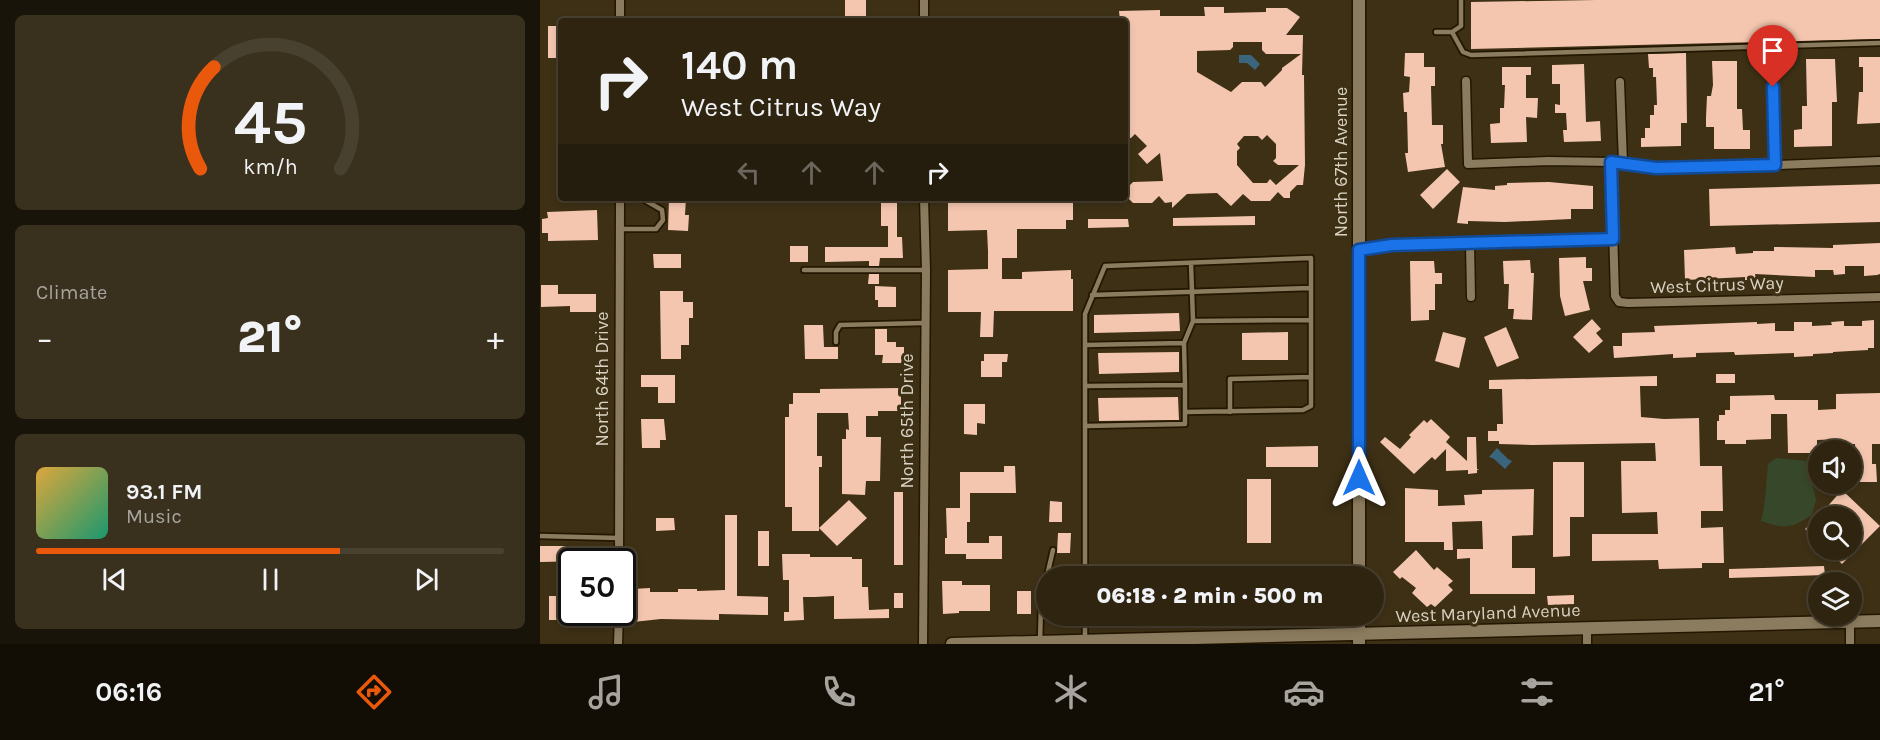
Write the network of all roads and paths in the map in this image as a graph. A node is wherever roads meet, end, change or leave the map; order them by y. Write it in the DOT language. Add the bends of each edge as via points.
graph roads {
  1 [pos="620,0"];
  2 [pos="924,0"];
  3 [pos="1359,0"];
  4 [pos="1461,0"];
  5 [pos="620,18"];
  6 [pos="924,18"];
  7 [pos="1436,32"];
  8 [pos="1452,32"];
  9 [pos="1880,43"];
  10 [pos="1466,81"];
  11 [pos="1620,82"];
  12 [pos="1773,87"];
  13 [pos="1880,161"];
  14 [pos="1611,162"];
  15 [pos="1623,163"];
  16 [pos="1775,165"];
  17 [pos="620,201"];
  18 [pos="646,201"];
  19 [pos="924,201"];
  20 [pos="619,229"];
  21 [pos="1613,239"];
  22 [pos="1470,243"];
  23 [pos="1359,250"];
  24 [pos="1191,263"];
  25 [pos="804,270"];
  26 [pos="926,270"];
  27 [pos="1311,288"];
  28 [pos="1192,292"];
  29 [pos="1092,295"];
  30 [pos="1471,297"];
  31 [pos="1880,297"];
  32 [pos="1311,320"];
  33 [pos="1193,321"];
  34 [pos="924,323"];
  35 [pos="836,342"];
  36 [pos="1184,343"];
  37 [pos="1085,345"];
  38 [pos="1311,378"];
  39 [pos="1185,384"];
  40 [pos="1085,386"];
  41 [pos="1185,412"];
  42 [pos="1230,412"];
  43 [pos="1085,426"];
  44 [pos="540,536"];
  45 [pos="619,538"];
  46 [pos="619,548"];
  47 [pos="1053,550"];
  48 [pos="1049,566"];
  49 [pos="1085,566"];
  50 [pos="1359,566"];
  51 [pos="1880,621"];
  52 [pos="1862,622"];
  53 [pos="1808,623"];
  54 [pos="618,626"];
  55 [pos="1040,626"];
  56 [pos="1085,626"];
  57 [pos="1850,626"];
  58 [pos="1587,628"];
  59 [pos="1359,639"];
  60 [pos="1085,641"];
  61 [pos="1168,641"];
  62 [pos="1040,642"];
  63 [pos="618,644"];
  64 [pos="923,644"];
  65 [pos="952,644"];
  66 [pos="1587,644"];
  67 [pos="1850,644"];
  1 -- 5 [label="street"];
  2 -- 6 [label="street"];
  3 -- 23 [label="street, North 67th Avenue"];
  4 -- 8 [label="lane" via="1461,26"];
  7 -- 8 [label="lane"];
  8 -- 9 [label="lane" via="1463,52 1471,55"];
  10 -- 14 [label="street" via="1468,164"];
  11 -- 15 [label="street"];
  12 -- 16 [label="street"];
  13 -- 16 [label="street"];
  14 -- 15 [label="street"];
  14 -- 21 [label="street, West Citrus Way"];
  15 -- 16 [label="street" via="1656,168"];
  17 -- 20 [label="street, North 64th Drive"];
  18 -- 20 [label="lane" via="662,210 663,220 656,229"];
  19 -- 26 [label="street, North 65th Drive"];
  20 -- 45 [label="street, North 64th Drive"];
  21 -- 22 [label="street"];
  21 -- 31 [label="street, West Citrus Way" via="1615,296 1619,302"];
  22 -- 23 [label="street" via="1387,245"];
  22 -- 30 [label="street"];
  23 -- 50 [label="street, North 67th Avenue"];
  24 -- 27 [label="lane" via="1311,258"];
  24 -- 28 [label="lane"];
  24 -- 29 [label="lane" via="1105,266"];
  25 -- 26 [label="lane"];
  26 -- 34 [label="street, North 65th Drive"];
  27 -- 28 [label="lane"];
  27 -- 32 [label="lane"];
  28 -- 29 [label="lane"];
  28 -- 33 [label="lane"];
  29 -- 37 [label="lane" via="1085,314"];
  32 -- 33 [label="lane"];
  32 -- 38 [label="lane"];
  33 -- 36 [label="lane"];
  34 -- 35 [label="lane" via="840,325"];
  34 -- 64 [label="street, North 65th Drive"];
  36 -- 37 [label="lane"];
  36 -- 39 [label="lane"];
  37 -- 40 [label="lane"];
  38 -- 42 [label="lane" via="1311,406 1303,410"];
  38 -- 42 [label="lane" via="1230,379"];
  39 -- 40 [label="lane"];
  39 -- 41 [label="lane"];
  40 -- 43 [label="lane"];
  41 -- 42 [label="lane"];
  41 -- 43 [label="lane" via="1185,424"];
  43 -- 49 [label="lane"];
  44 -- 45 [label="lane"];
  45 -- 46 [label="street, North 64th Drive"];
  47 -- 48 [label="lane"];
  51 -- 52 [label="street, West Maryland Avenue"];
  53 -- 58 [label="street, West Maryland Avenue"];
  54 -- 63 [label="street"];
  55 -- 62 [label="lane"];
  56 -- 60 [label="lane"];
  57 -- 67 [label="street"];
  58 -- 59 [label="street, West Maryland Avenue"];
  58 -- 66 [label="street"];
  59 -- 61 [label="street, West Maryland Avenue"];
  60 -- 61 [label="street, West Maryland Avenue"];
  60 -- 62 [label="street, West Maryland Avenue"];
  62 -- 65 [label="street, West Maryland Avenue"];
}
